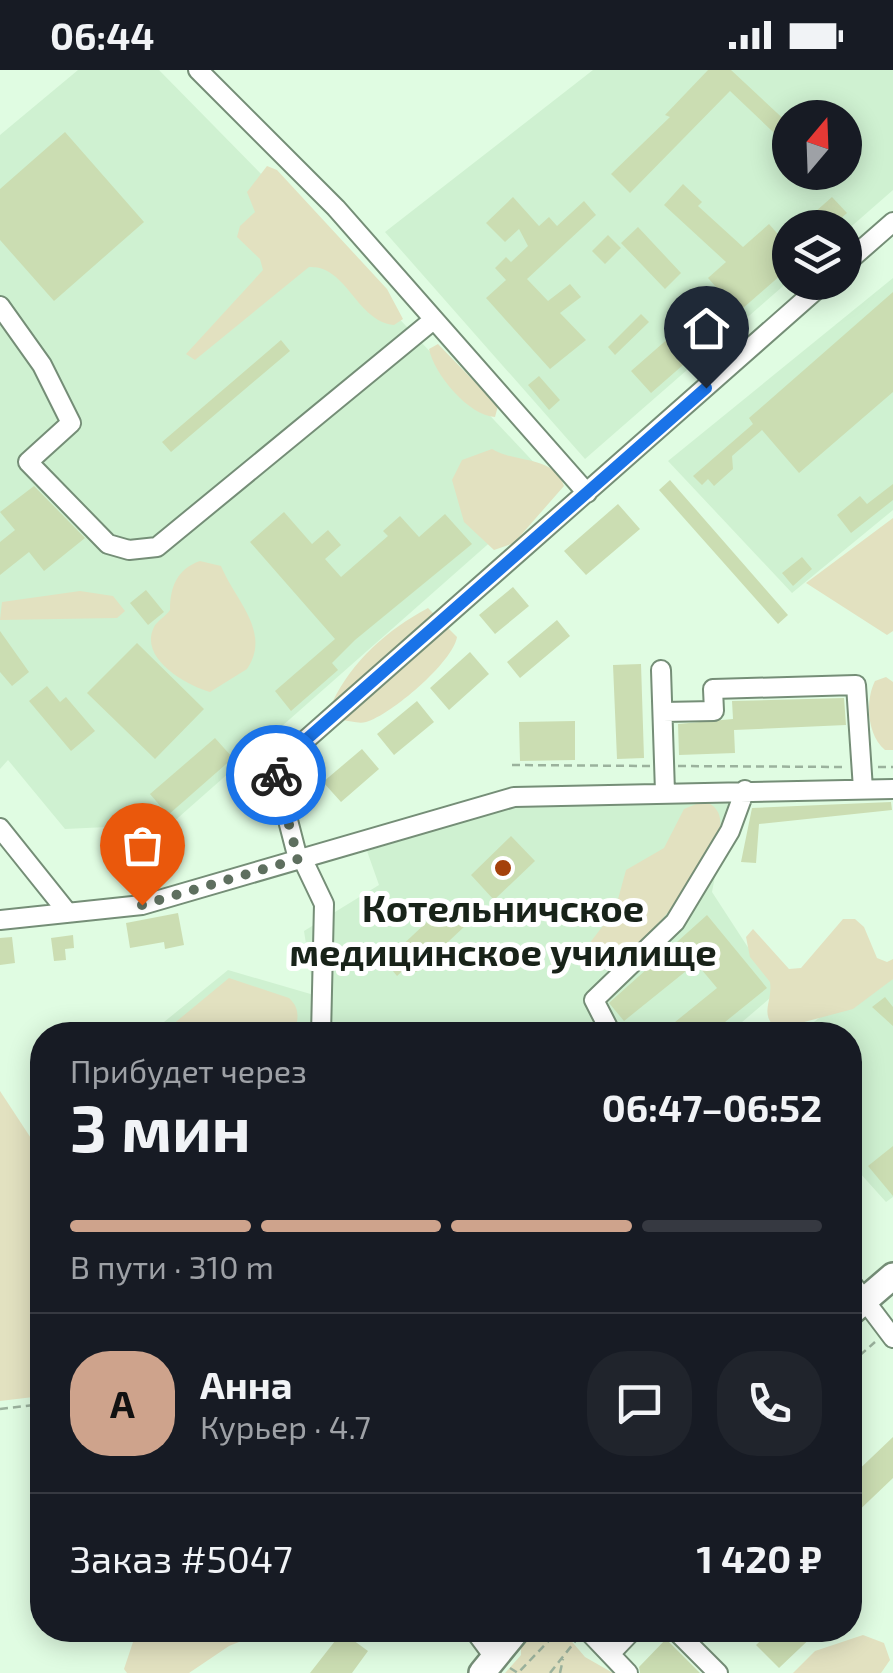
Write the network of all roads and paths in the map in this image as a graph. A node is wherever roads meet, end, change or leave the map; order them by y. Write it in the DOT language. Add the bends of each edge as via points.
graph roads {
  1 [pos="198,70"];
  2 [pos="893,222"];
  3 [pos="862,249"];
  4 [pos="804,300"];
  5 [pos="0,306"];
  6 [pos="432,321"];
  7 [pos="587,493"];
  8 [pos="661,670"];
  9 [pos="663,712"];
  10 [pos="512,765"];
  11 [pos="664,766"];
  12 [pos="861,766"];
  13 [pos="893,767"];
  14 [pos="863,789"];
  15 [pos="893,789"];
  16 [pos="746,790"];
  17 [pos="665,792"];
  18 [pos="0,828"];
  19 [pos="300,858"];
  20 [pos="68,913"];
  21 [pos="0,920"];
  22 [pos="321,1022"];
  23 [pos="605,1022"];
  24 [pos="893,1276"];
  25 [pos="862,1294"];
  26 [pos="862,1305"];
  27 [pos="890,1334"];
  28 [pos="862,1355"];
  29 [pos="30,1406"];
  30 [pos="0,1410"];
  31 [pos="507,1642"];
  32 [pos="548,1642"];
  33 [pos="576,1642"];
  34 [pos="598,1642"];
  35 [pos="622,1642"];
  36 [pos="686,1642"];
  37 [pos="610,1654"];
  38 [pos="563,1658"];
  39 [pos="488,1665"];
  40 [pos="518,1673"];
  41 [pos="550,1673"];
  42 [pos="560,1673"];
  43 [pos="628,1673"];
  44 [pos="718,1673"];
  1 -- 6 [label="street" via="336,208"];
  2 -- 3 [label="street"];
  4 -- 7 [label="street"];
  5 -- 6 [label="street" via="42,365 71,424 28,462 108,544 130,550 157,547"];
  6 -- 7 [label="street"];
  7 -- 19 [label="street" via="284,759 276,774"];
  8 -- 9 [label="street"];
  9 -- 11 [label="street"];
  9 -- 12 [label="street" via="714,710 713,689 856,685"];
  10 -- 11 [label="path"];
  11 -- 12 [label="path"];
  11 -- 17 [label="street"];
  12 -- 13 [label="path"];
  12 -- 14 [label="street"];
  14 -- 15 [label="street"];
  14 -- 16 [label="street"];
  16 -- 17 [label="street"];
  16 -- 23 [label="street" via="730,831 675,922 594,1000"];
  17 -- 19 [label="street" via="514,797"];
  18 -- 20 [label="street"];
  19 -- 20 [label="street" via="142,905"];
  19 -- 22 [label="street" via="324,904"];
  20 -- 21 [label="street"];
  24 -- 25 [label="highway"];
  26 -- 27 [label="street"];
  27 -- 28 [label="path"];
  29 -- 30 [label="path"];
  31 -- 39 [label="highway"];
  32 -- 40 [label="path"];
  33 -- 38 [label="path"];
  34 -- 37 [label="street"];
  35 -- 37 [label="street"];
  36 -- 44 [label="street"];
  37 -- 43 [label="street"];
  38 -- 41 [label="path"];
  38 -- 42 [label="path"];
  39 -- 40 [label="path"];
}
